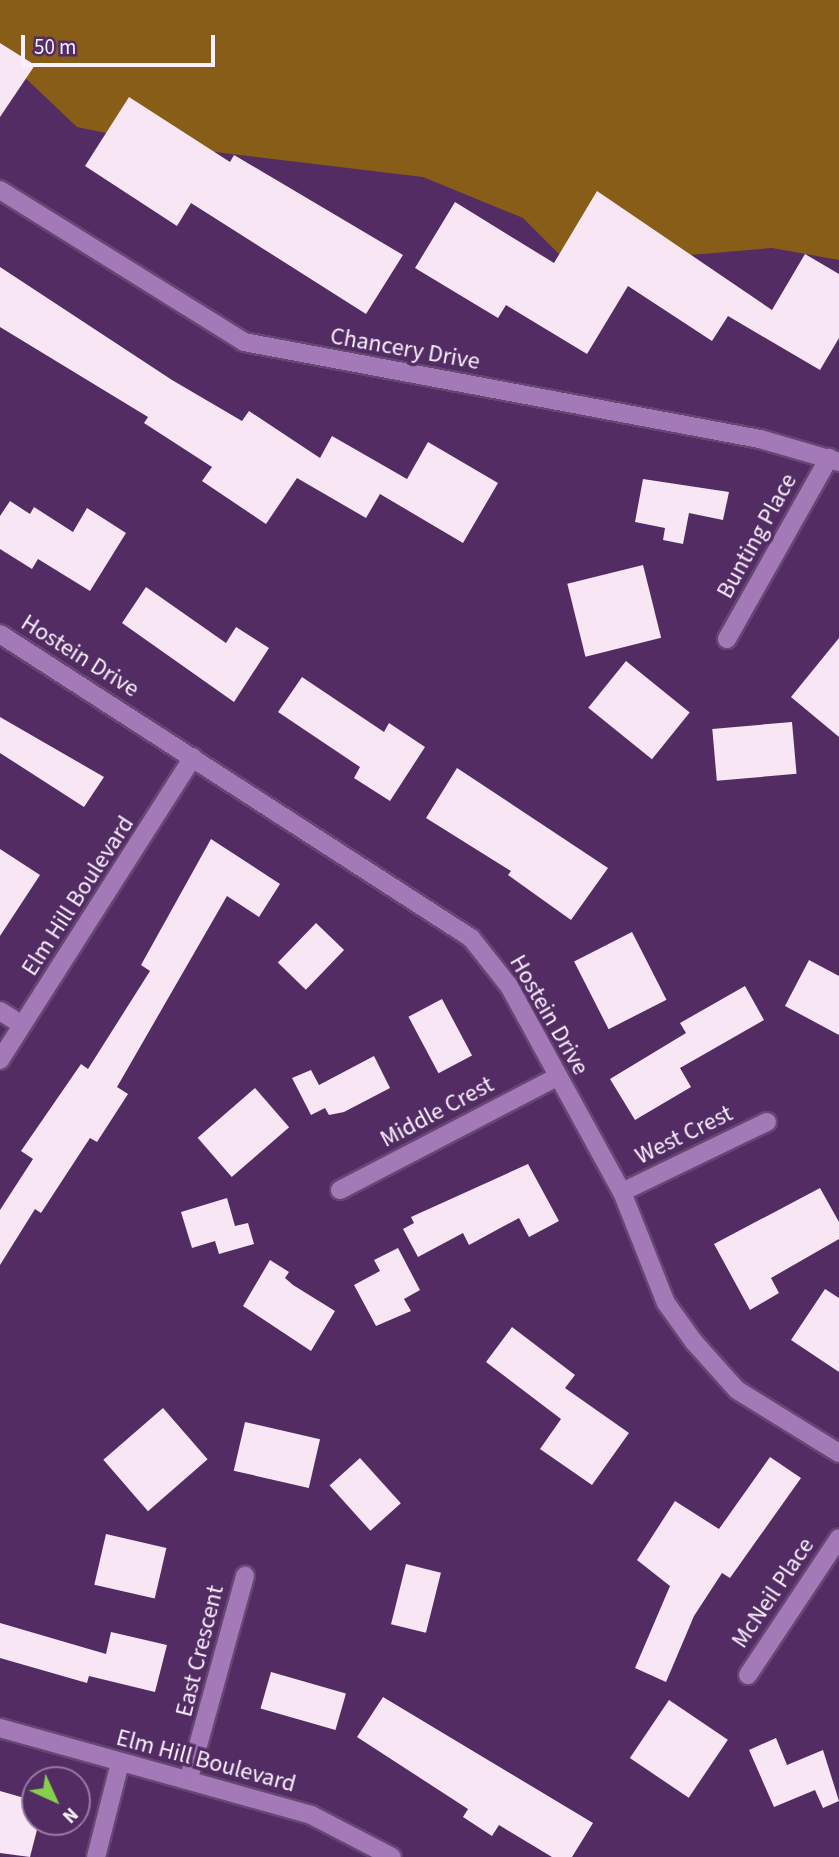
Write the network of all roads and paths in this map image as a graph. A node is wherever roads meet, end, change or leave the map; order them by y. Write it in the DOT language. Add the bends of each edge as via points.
graph roads {
  1 [pos="0,190"];
  2 [pos="834,460"];
  3 [pos="0,634"];
  4 [pos="727,639"];
  5 [pos="193,757"];
  6 [pos="0,1011"];
  7 [pos="22,1025"];
  8 [pos="0,1060"];
  9 [pos="557,1077"];
  10 [pos="767,1122"];
  11 [pos="340,1190"];
  12 [pos="622,1192"];
  13 [pos="839,1453"];
  14 [pos="839,1538"];
  15 [pos="245,1576"];
  16 [pos="748,1675"];
  17 [pos="0,1728"];
  18 [pos="120,1763"];
  19 [pos="190,1779"];
  20 [pos="96,1857"];
  21 [pos="392,1857"];
  1 -- 2 [label="street, Chancery Drive" via="244,342 760,439"];
  2 -- 4 [label="street, Bunting Place"];
  3 -- 5 [label="street, Hostein Drive"];
  5 -- 7 [label="street, Elm Hill Boulevard" via="121,879"];
  5 -- 9 [label="street, Hostein Drive" via="471,938 509,986"];
  6 -- 7 [label="street"];
  7 -- 8 [label="street, Elm Hill Boulevard"];
  9 -- 11 [label="street, Middle Crest"];
  9 -- 12 [label="street, Hostein Drive"];
  10 -- 12 [label="street, West Crest"];
  12 -- 13 [label="street, Hostein Drive" via="666,1303 694,1342 737,1390"];
  14 -- 16 [label="street, McNeil Place"];
  15 -- 19 [label="street, East Crescent"];
  17 -- 18 [label="street, Elm Hill Boulevard"];
  18 -- 19 [label="street, Elm Hill Boulevard"];
  18 -- 20 [label="street"];
  19 -- 21 [label="street, Elm Hill Boulevard" via="312,1815"];
}
